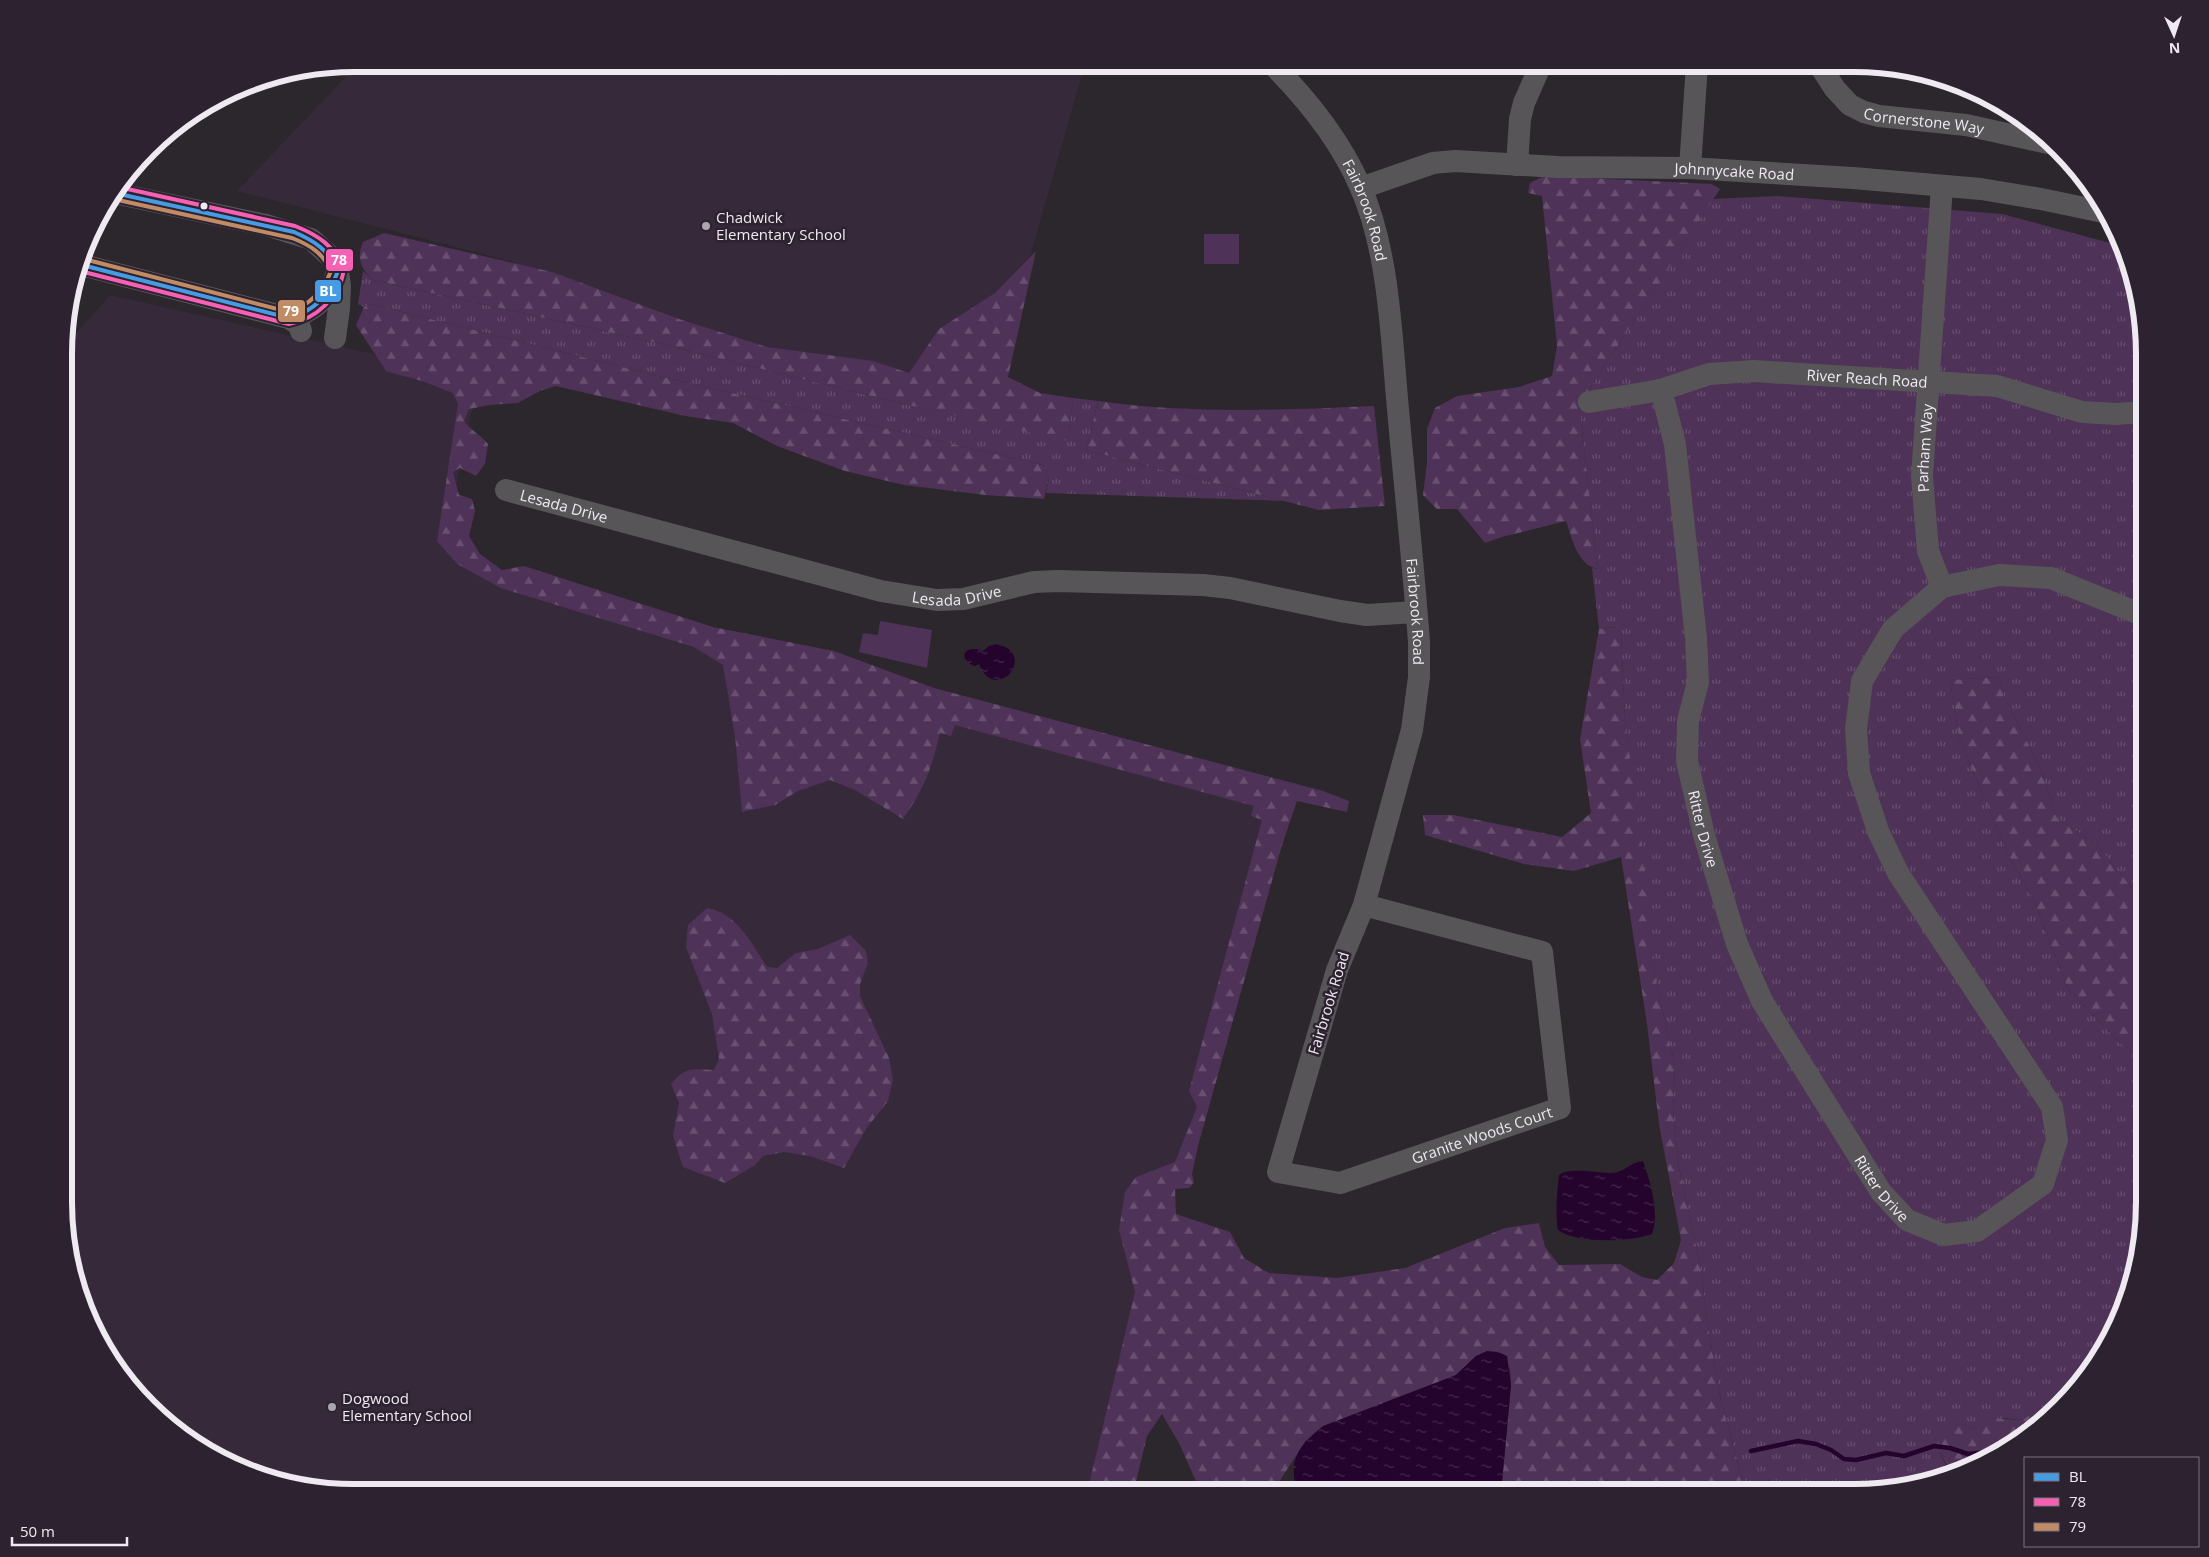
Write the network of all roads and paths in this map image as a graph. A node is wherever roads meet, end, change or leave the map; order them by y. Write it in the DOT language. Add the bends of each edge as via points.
graph roads {
  1 [pos="1279,72"];
  2 [pos="1538,72"];
  3 [pos="1696,72"];
  4 [pos="1824,72"];
  5 [pos="2037,141"];
  6 [pos="1517,165"];
  7 [pos="1690,168"];
  8 [pos="1942,186"];
  9 [pos="1361,188"];
  10 [pos="122,195"];
  11 [pos="2097,211"];
  12 [pos="86,266"];
  13 [pos="338,271"];
  14 [pos="335,338"];
  15 [pos="1928,380"];
  16 [pos="1661,390"];
  17 [pos="1589,402"];
  18 [pos="2136,413"];
  19 [pos="506,490"];
  20 [pos="1942,587"];
  21 [pos="1416,612"];
  22 [pos="2136,612"];
  23 [pos="1364,905"];
  24 [pos="1278,1172"];
  1 -- 9 [label="street, Fairbrook Road" via="1319,118"];
  2 -- 6 [label="street" via="1520,119"];
  3 -- 7 [label="street"];
  4 -- 5 [label="street, Cornerstone Way" via="1850,105 1864,112 1966,125"];
  6 -- 7 [label="street, Johnnycake Road"];
  6 -- 9 [label="street, Johnnycake Road" via="1433,162"];
  7 -- 8 [label="street, Johnnycake Road"];
  8 -- 11 [label="street, Johnnycake Road" via="1981,189"];
  8 -- 15 [label="street, Parham Way"];
  9 -- 21 [label="street, Fairbrook Road" via="1374,228 1388,302"];
  10 -- 13 [label="street" via="294,232 322,247"];
  12 -- 13 [label="street" via="295,324 300,315 315,307 328,294"];
  13 -- 14 [label="street" via="340,286"];
  15 -- 16 [label="street, River Reach Road" via="1754,370 1709,374"];
  15 -- 18 [label="street, River Reach Road" via="1997,386 2082,412"];
  15 -- 20 [label="street, Parham Way" via="1922,476 1928,551"];
  16 -- 17 [label="street, River Reach Road"];
  16 -- 20 [label="street, Ritter Drive" via="1675,444 1696,638 1698,682 1688,721 1687,761 1704,835 1736,944 1762,1001 1881,1192 1907,1220 1944,1235 1977,1231 2043,1184 2057,1140 2052,1106 1898,873 1878,831 1859,773 1856,728 1862,681 1894,630"];
  19 -- 21 [label="street, Lesada Drive" via="914,598 963,599 1027,584 1058,581 1203,585 1367,615"];
  20 -- 22 [label="street" via="1999,575 2051,578"];
  21 -- 23 [label="street, Fairbrook Road" via="1419,677 1412,730"];
  23 -- 24 [label="street, Fairbrook Road" via="1337,970"];
  23 -- 24 [label="street, Granite Woods Court" via="1542,952 1560,1108 1340,1183"];
}
